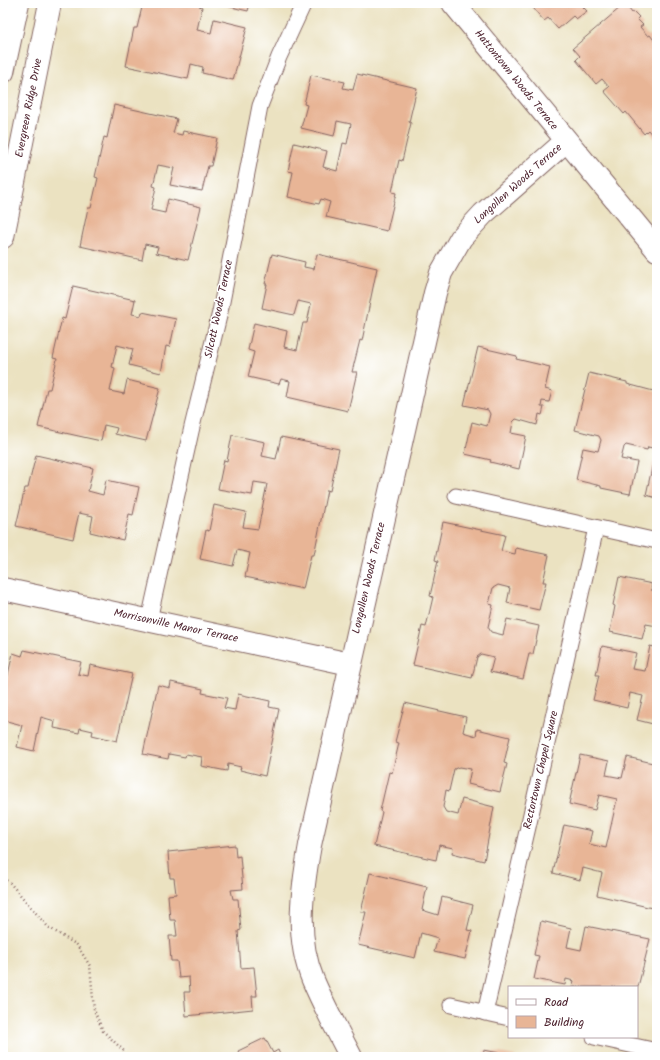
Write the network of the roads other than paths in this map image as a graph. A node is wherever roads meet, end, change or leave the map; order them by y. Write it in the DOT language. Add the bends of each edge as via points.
graph roads {
  1 [pos="18,3"];
  2 [pos="50,3"];
  3 [pos="304,3"];
  4 [pos="453,3"];
  5 [pos="3,72"];
  6 [pos="566,141"];
  7 [pos="3,236"];
  8 [pos="657,250"];
  9 [pos="456,496"];
  10 [pos="596,528"];
  11 [pos="657,541"];
  12 [pos="3,589"];
  13 [pos="149,620"];
  14 [pos="350,664"];
  15 [pos="451,1005"];
  16 [pos="485,1013"];
  17 [pos="508,1018"];
  18 [pos="598,1038"];
  19 [pos="657,1051"];
  20 [pos="351,1057"];
  1 -- 5 [label="street"];
  2 -- 7 [label="street, Evergreen Ridge Drive"];
  3 -- 13 [label="lane, Silcott Woods Terrace" via="278,57 260,106 220,312"];
  4 -- 6 [label="street, Hattontown Woods Terrace"];
  6 -- 8 [label="street, Hattontown Woods Terrace"];
  6 -- 14 [label="street, Longollen Woods Terrace" via="483,214 461,238 441,273"];
  9 -- 10 [label="lane"];
  10 -- 11 [label="lane"];
  10 -- 16 [label="lane, Rectortown Chapel Square"];
  12 -- 13 [label="street, Morrisonville Manor Terrace"];
  13 -- 14 [label="street, Morrisonville Manor Terrace"];
  14 -- 20 [label="street, Longollen Woods Terrace" via="310,845 301,917 302,937 313,980"];
  15 -- 16 [label="lane"];
  16 -- 17 [label="lane"];
  18 -- 19 [label="lane"];
}
